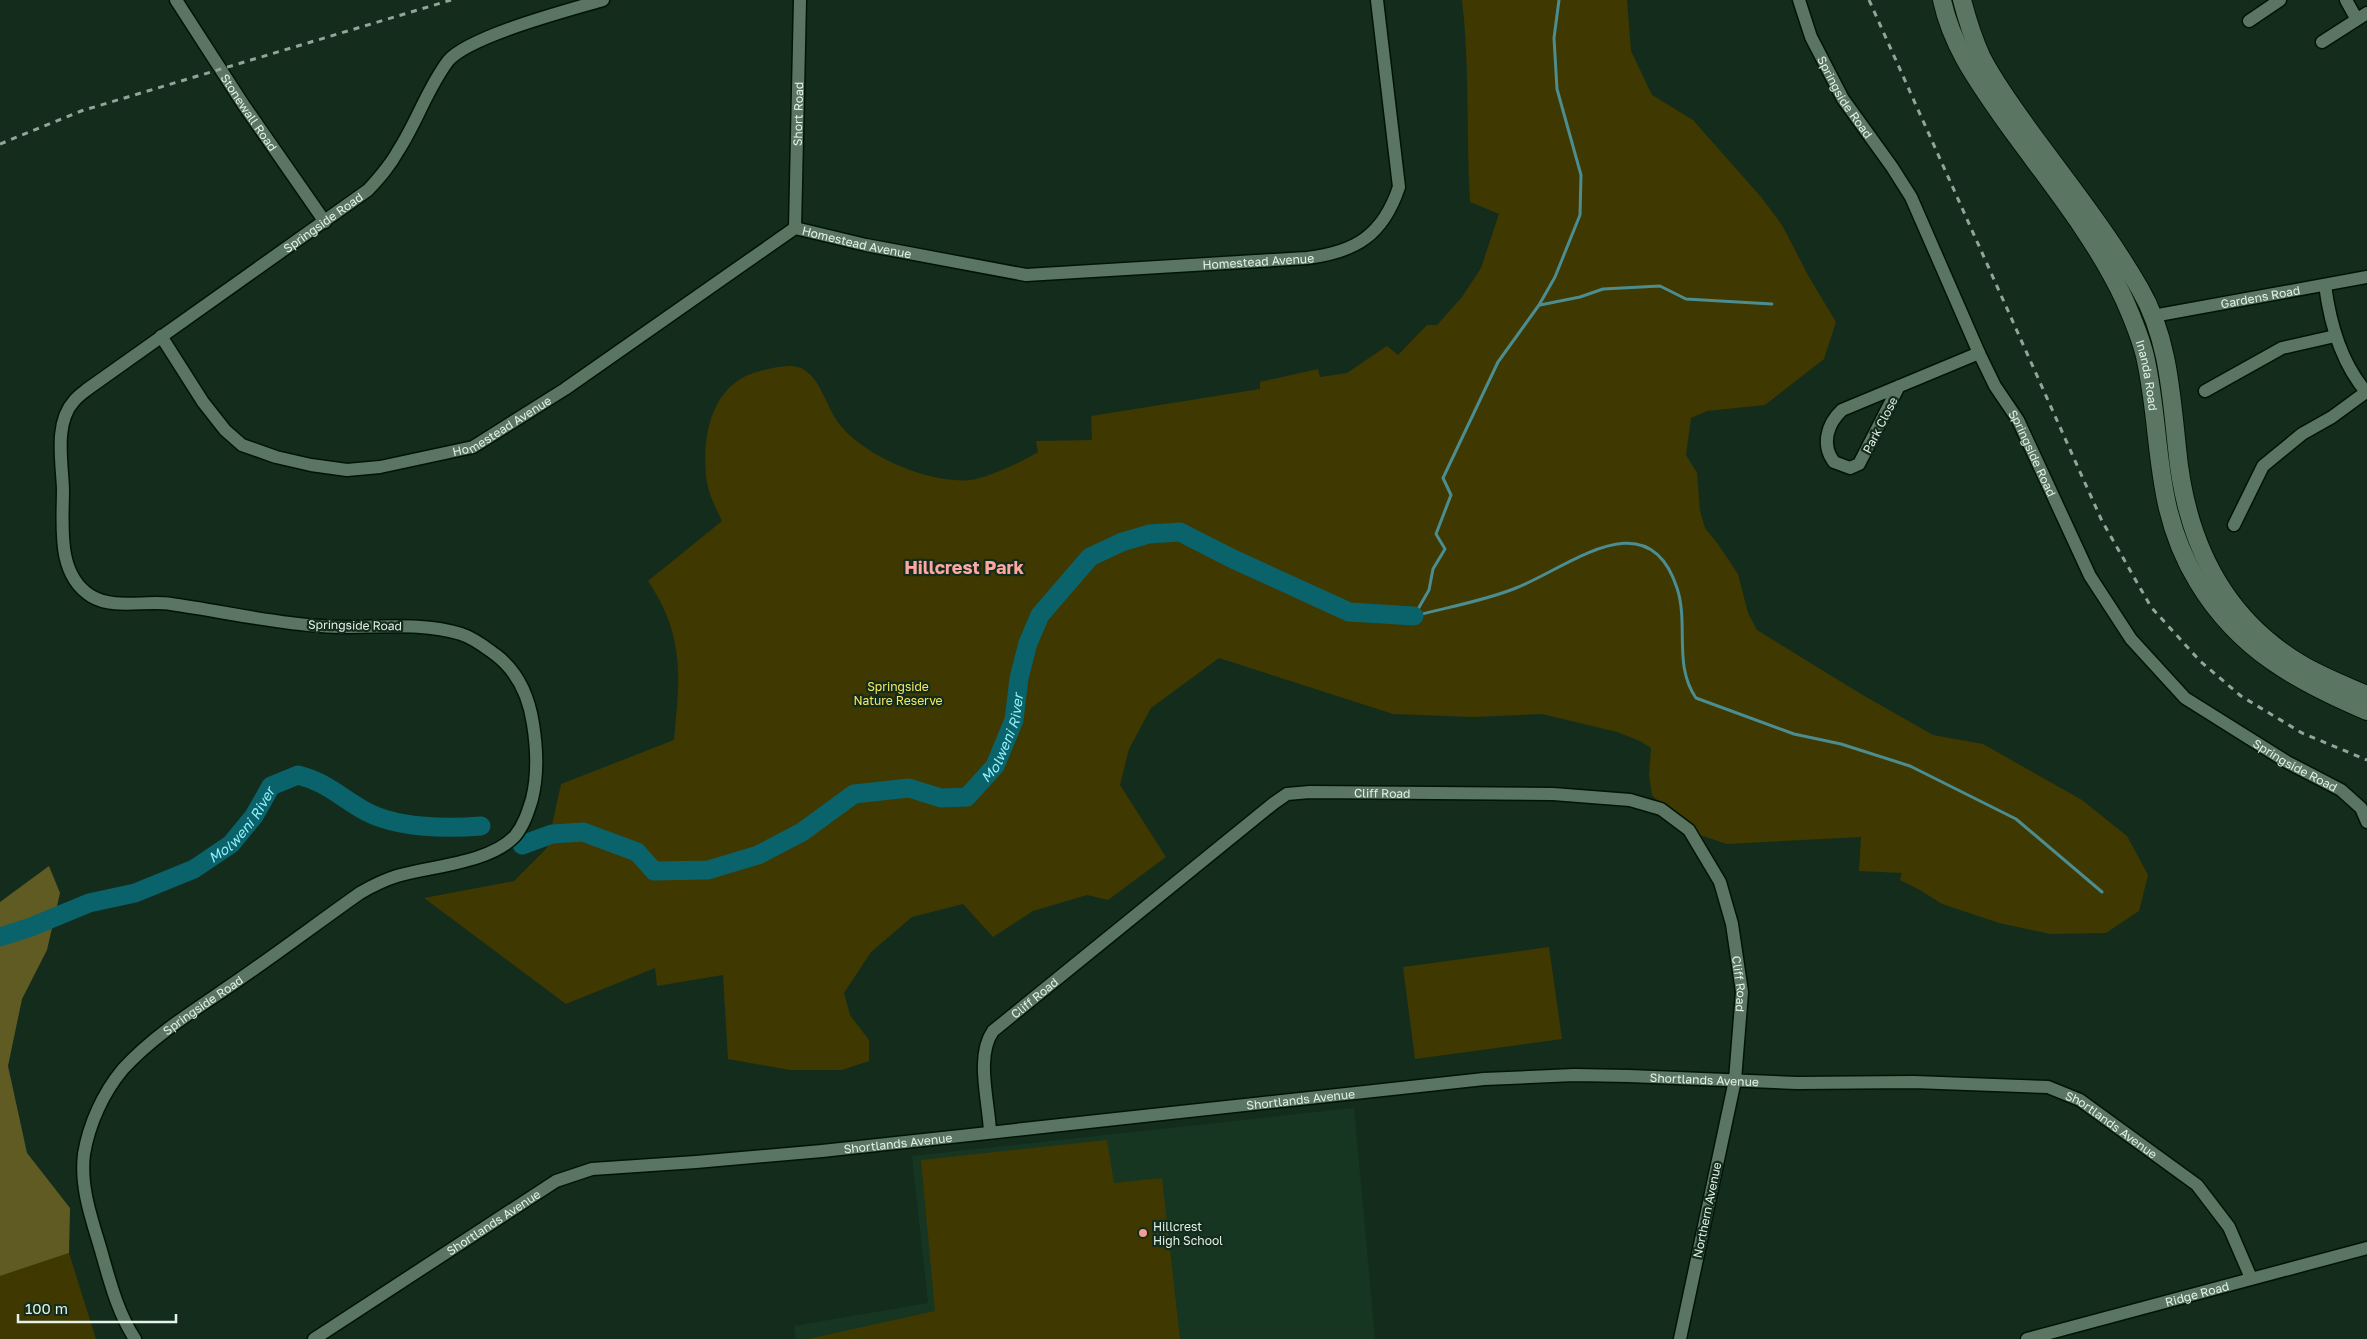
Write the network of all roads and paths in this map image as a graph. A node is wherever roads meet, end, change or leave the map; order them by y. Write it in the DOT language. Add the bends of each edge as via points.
graph roads {
  1 [pos="176,0"];
  2 [pos="603,0"];
  3 [pos="800,0"];
  4 [pos="1376,0"];
  5 [pos="1799,0"];
  6 [pos="1942,0"];
  7 [pos="1962,0"];
  8 [pos="2280,0"];
  9 [pos="2346,0"];
  10 [pos="2362,15"];
  11 [pos="2249,22"];
  12 [pos="2322,42"];
  13 [pos="324,222"];
  14 [pos="795,228"];
  15 [pos="2367,277"];
  16 [pos="2325,285"];
  17 [pos="2154,316"];
  18 [pos="161,336"];
  19 [pos="2335,336"];
  20 [pos="1978,353"];
  21 [pos="1900,386"];
  22 [pos="2205,392"];
  23 [pos="2366,392"];
  24 [pos="2234,525"];
  25 [pos="2367,695"];
  26 [pos="2367,712"];
  27 [pos="2367,822"];
  28 [pos="1735,1080"];
  29 [pos="990,1132"];
  30 [pos="2367,1248"];
  31 [pos="2251,1278"];
  32 [pos="135,1339"];
  33 [pos="314,1339"];
  34 [pos="1680,1339"];
  35 [pos="2028,1339"];
  1 -- 13 [label="street, Stonewall Road"];
  2 -- 13 [label="street, Springside Road" via="502,32 449,60 385,171 368,190"];
  3 -- 14 [label="street, Short Road"];
  4 -- 14 [label="street, Homestead Avenue" via="1399,187 1380,224 1346,250 1307,258 1026,275 866,245"];
  5 -- 20 [label="street, Springside Road" via="1811,37 1843,99 1911,197"];
  6 -- 26 [label="main road, Inanda Road" via="1955,41 1967,64 2089,238 2128,308 2145,355 2163,495 2179,545 2198,582 2220,614 2262,656 2309,686"];
  7 -- 17 [label="main road, Inanda Road" via="1973,36 1994,80 2089,211"];
  8 -- 11 [label="street"];
  9 -- 10 [label="street"];
  10 -- 12 [label="street"];
  13 -- 18 [label="street, Springside Road"];
  14 -- 18 [label="street, Homestead Avenue" via="573,384 473,447 380,467 347,470 311,465 242,445 225,430 203,402"];
  15 -- 16 [label="street, Gardens Road"];
  16 -- 17 [label="street, Gardens Road"];
  16 -- 19 [label="street"];
  17 -- 25 [label="main road, Inanda Road" via="2171,386 2185,505 2211,570 2243,615 2283,652 2319,674"];
  18 -- 32 [label="street, Springside Road" via="74,400 64,418 65,561 76,582 90,595 112,602 168,603 320,626 412,626 463,634 502,660 516,677 531,709 536,754 529,810 507,843 464,861 392,878 360,893 156,1039 123,1070 106,1093 89,1132 84,1155 84,1180 88,1207 104,1259 124,1318"];
  19 -- 22 [label="street" via="2282,348"];
  19 -- 23 [label="street" via="2351,374"];
  20 -- 21 [label="street, Park Close"];
  20 -- 27 [label="street, Springside Road" via="2018,420 2090,576 2132,639 2185,698 2288,762 2341,790 2361,808"];
  21 -- 21 [label="street, Park Close" via="1859,464 1850,468 1834,462 1826,443 1829,428 1837,415"];
  23 -- 24 [label="street" via="2302,434 2263,466"];
  28 -- 29 [label="street, Shortlands Avenue" via="1583,1075 1484,1078"];
  28 -- 29 [label="street, Cliff Road" via="1742,992 1730,916 1720,882 1708,861 1689,830 1670,814 1630,800 1590,796 1296,792 1274,802 993,1031 984,1055"];
  28 -- 31 [label="street, Shortlands Avenue" via="2026,1085 2066,1092 2197,1185 2229,1227"];
  28 -- 34 [label="street, Northern Avenue"];
  29 -- 33 [label="street, Shortlands Avenue" via="822,1151 580,1171 545,1188"];
  30 -- 31 [label="street, Ridge Road"];
  31 -- 35 [label="street, Ridge Road"];
}
